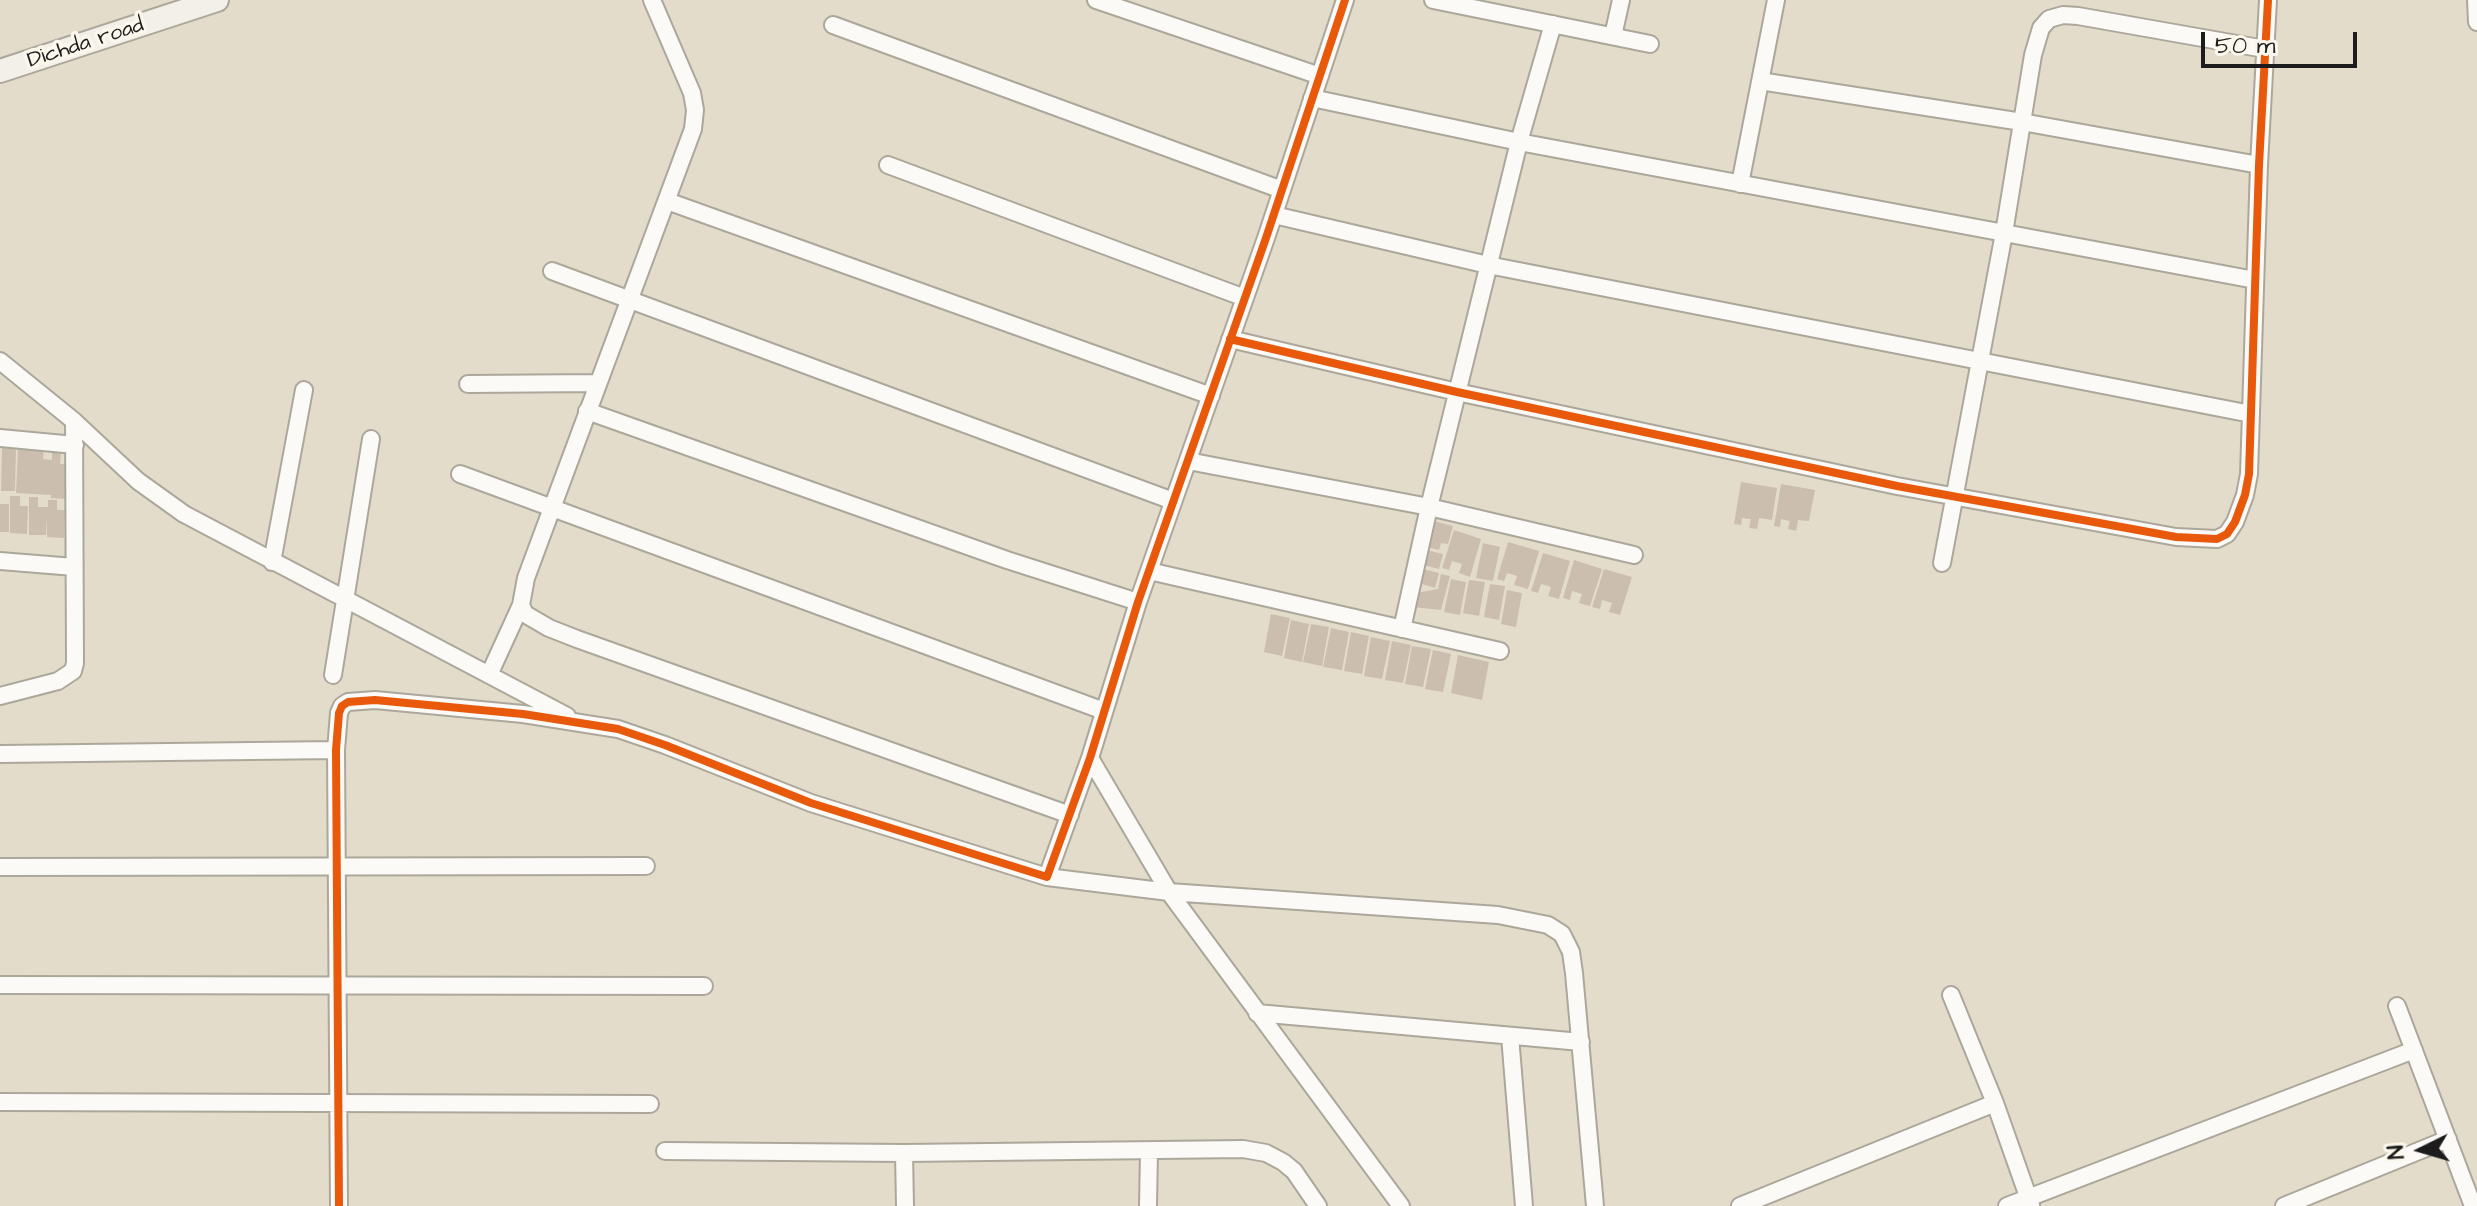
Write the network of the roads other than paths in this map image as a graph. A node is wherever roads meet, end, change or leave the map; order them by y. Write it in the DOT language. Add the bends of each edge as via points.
graph roads {
  1 [pos="217,0"];
  2 [pos="652,0"];
  3 [pos="1096,0"];
  4 [pos="1345,0"];
  5 [pos="1433,0"];
  6 [pos="1621,0"];
  7 [pos="1776,0"];
  8 [pos="2268,0"];
  9 [pos="2476,0"];
  10 [pos="2477,22"];
  11 [pos="1553,24"];
  12 [pos="833,25"];
  13 [pos="1613,36"];
  14 [pos="1650,44"];
  15 [pos="2265,49"];
  16 [pos="0,71"];
  17 [pos="1320,76"];
  18 [pos="1760,81"];
  19 [pos="1312,98"];
  20 [pos="2022,122"];
  21 [pos="1519,142"];
  22 [pos="888,165"];
  23 [pos="2259,165"];
  24 [pos="1740,184"];
  25 [pos="1282,190"];
  26 [pos="667,201"];
  27 [pos="1274,215"];
  28 [pos="2004,233"];
  29 [pos="1488,265"];
  30 [pos="552,271"];
  31 [pos="2255,280"];
  32 [pos="1245,298"];
  33 [pos="629,299"];
  34 [pos="1230,339"];
  35 [pos="0,361"];
  36 [pos="1980,361"];
  37 [pos="597,383"];
  38 [pos="468,384"];
  39 [pos="304,390"];
  40 [pos="1457,392"];
  41 [pos="1211,396"];
  42 [pos="587,411"];
  43 [pos="2251,414"];
  44 [pos="74,421"];
  45 [pos="0,438"];
  46 [pos="371,439"];
  47 [pos="75,445"];
  48 [pos="1188,461"];
  49 [pos="460,474"];
  50 [pos="1954,497"];
  51 [pos="1173,501"];
  52 [pos="1429,507"];
  53 [pos="551,510"];
  54 [pos="1634,555"];
  55 [pos="0,561"];
  56 [pos="272,562"];
  57 [pos="1942,563"];
  58 [pos="74,567"];
  59 [pos="1149,571"];
  60 [pos="346,599"];
  61 [pos="1138,602"];
  62 [pos="521,605"];
  63 [pos="1402,629"];
  64 [pos="1500,651"];
  65 [pos="333,675"];
  66 [pos="489,675"];
  67 [pos="0,696"];
  68 [pos="1104,711"];
  69 [pos="575,721"];
  70 [pos="336,750"];
  71 [pos="0,754"];
  72 [pos="1090,758"];
  73 [pos="1070,815"];
  74 [pos="646,866"];
  75 [pos="0,867"];
  76 [pos="339,867"];
  77 [pos="1047,877"];
  78 [pos="1169,892"];
  79 [pos="0,985"];
  80 [pos="339,986"];
  81 [pos="704,986"];
  82 [pos="1951,995"];
  83 [pos="2397,1006"];
  84 [pos="1257,1013"];
  85 [pos="1510,1036"];
  86 [pos="1581,1042"];
  87 [pos="2414,1050"];
  88 [pos="339,1101"];
  89 [pos="0,1102"];
  90 [pos="1995,1103"];
  91 [pos="650,1104"];
  92 [pos="2448,1139"];
  93 [pos="665,1151"];
  94 [pos="1149,1152"];
  95 [pos="904,1153"];
  96 [pos="2030,1202"];
  97 [pos="1315,1203"];
  98 [pos="339,1206"];
  99 [pos="905,1206"];
  100 [pos="1148,1206"];
  101 [pos="1401,1206"];
  102 [pos="1524,1206"];
  103 [pos="1595,1206"];
  104 [pos="1740,1206"];
  105 [pos="2007,1206"];
  106 [pos="2284,1206"];
  107 [pos="2473,1206"];
  1 -- 16 [label="main road, Dichda road"];
  2 -- 26 [label="street" via="695,110"];
  3 -- 17 [label="street"];
  4 -- 17 [label="street"];
  5 -- 11 [label="street"];
  6 -- 13 [label="street"];
  7 -- 18 [label="street"];
  8 -- 15 [label="street"];
  9 -- 10 [label="street"];
  11 -- 13 [label="street"];
  11 -- 21 [label="street"];
  12 -- 25 [label="street"];
  13 -- 14 [label="street"];
  15 -- 20 [label="street" via="2078,16 2049,19 2036,41"];
  15 -- 23 [label="street"];
  17 -- 19 [label="street"];
  18 -- 20 [label="street"];
  18 -- 24 [label="street"];
  19 -- 21 [label="street"];
  19 -- 25 [label="street"];
  20 -- 23 [label="street"];
  20 -- 28 [label="street"];
  21 -- 24 [label="street"];
  21 -- 29 [label="street"];
  22 -- 32 [label="street"];
  23 -- 31 [label="street"];
  24 -- 28 [label="street"];
  25 -- 27 [label="street"];
  26 -- 33 [label="street"];
  26 -- 41 [label="street"];
  27 -- 29 [label="street"];
  27 -- 32 [label="street"];
  28 -- 31 [label="street"];
  28 -- 36 [label="street"];
  29 -- 36 [label="street"];
  29 -- 40 [label="street"];
  30 -- 33 [label="street"];
  31 -- 43 [label="street"];
  32 -- 34 [label="street"];
  33 -- 37 [label="street"];
  33 -- 51 [label="street"];
  34 -- 40 [label="street"];
  34 -- 41 [label="street"];
  35 -- 44 [label="street"];
  36 -- 43 [label="street"];
  36 -- 50 [label="street"];
  37 -- 38 [label="street"];
  37 -- 42 [label="street"];
  39 -- 56 [label="street"];
  40 -- 50 [label="street"];
  40 -- 52 [label="street"];
  41 -- 48 [label="street"];
  42 -- 53 [label="street"];
  42 -- 61 [label="street"];
  43 -- 50 [label="street" via="2245,495 2235,522 2217,539 2176,537"];
  44 -- 47 [label="street"];
  44 -- 56 [label="street" via="160,498"];
  45 -- 47 [label="street"];
  46 -- 60 [label="street"];
  47 -- 58 [label="street"];
  48 -- 51 [label="street"];
  48 -- 52 [label="street"];
  49 -- 53 [label="street"];
  50 -- 57 [label="street"];
  51 -- 59 [label="street"];
  52 -- 54 [label="street"];
  52 -- 63 [label="street"];
  53 -- 62 [label="street"];
  53 -- 68 [label="street"];
  55 -- 58 [label="street"];
  56 -- 60 [label="street"];
  58 -- 67 [label="street" via="73,671 47,685"];
  59 -- 61 [label="street"];
  59 -- 63 [label="street"];
  60 -- 65 [label="street"];
  60 -- 66 [label="street"];
  61 -- 68 [label="street"];
  62 -- 66 [label="street"];
  62 -- 73 [label="street" via="525,614 549,628"];
  63 -- 64 [label="street"];
  66 -- 69 [label="street"];
  68 -- 72 [label="street"];
  69 -- 70 [label="street" via="356,700 342,706"];
  69 -- 77 [label="street" via="618,729 811,803"];
  70 -- 71 [label="street"];
  70 -- 76 [label="street"];
  72 -- 73 [label="street"];
  72 -- 78 [label="street"];
  73 -- 77 [label="street"];
  74 -- 76 [label="street"];
  75 -- 76 [label="street"];
  76 -- 80 [label="street"];
  77 -- 78 [label="street"];
  78 -- 84 [label="street"];
  78 -- 86 [label="street" via="1498,915 1548,925 1562,934 1571,952"];
  79 -- 80 [label="street"];
  80 -- 81 [label="street"];
  80 -- 88 [label="street"];
  82 -- 90 [label="street"];
  83 -- 87 [label="street"];
  84 -- 85 [label="street"];
  84 -- 101 [label="street"];
  85 -- 86 [label="street"];
  85 -- 102 [label="street"];
  86 -- 103 [label="street"];
  87 -- 92 [label="street"];
  87 -- 96 [label="street"];
  88 -- 89 [label="street"];
  88 -- 91 [label="street"];
  88 -- 98 [label="street"];
  90 -- 96 [label="street"];
  90 -- 104 [label="street"];
  92 -- 106 [label="street"];
  92 -- 107 [label="street"];
  93 -- 95 [label="street"];
  94 -- 95 [label="street"];
  94 -- 97 [label="street" via="1266,1153 1294,1171"];
  94 -- 100 [label="street"];
  95 -- 99 [label="street"];
  96 -- 105 [label="street"];
}
